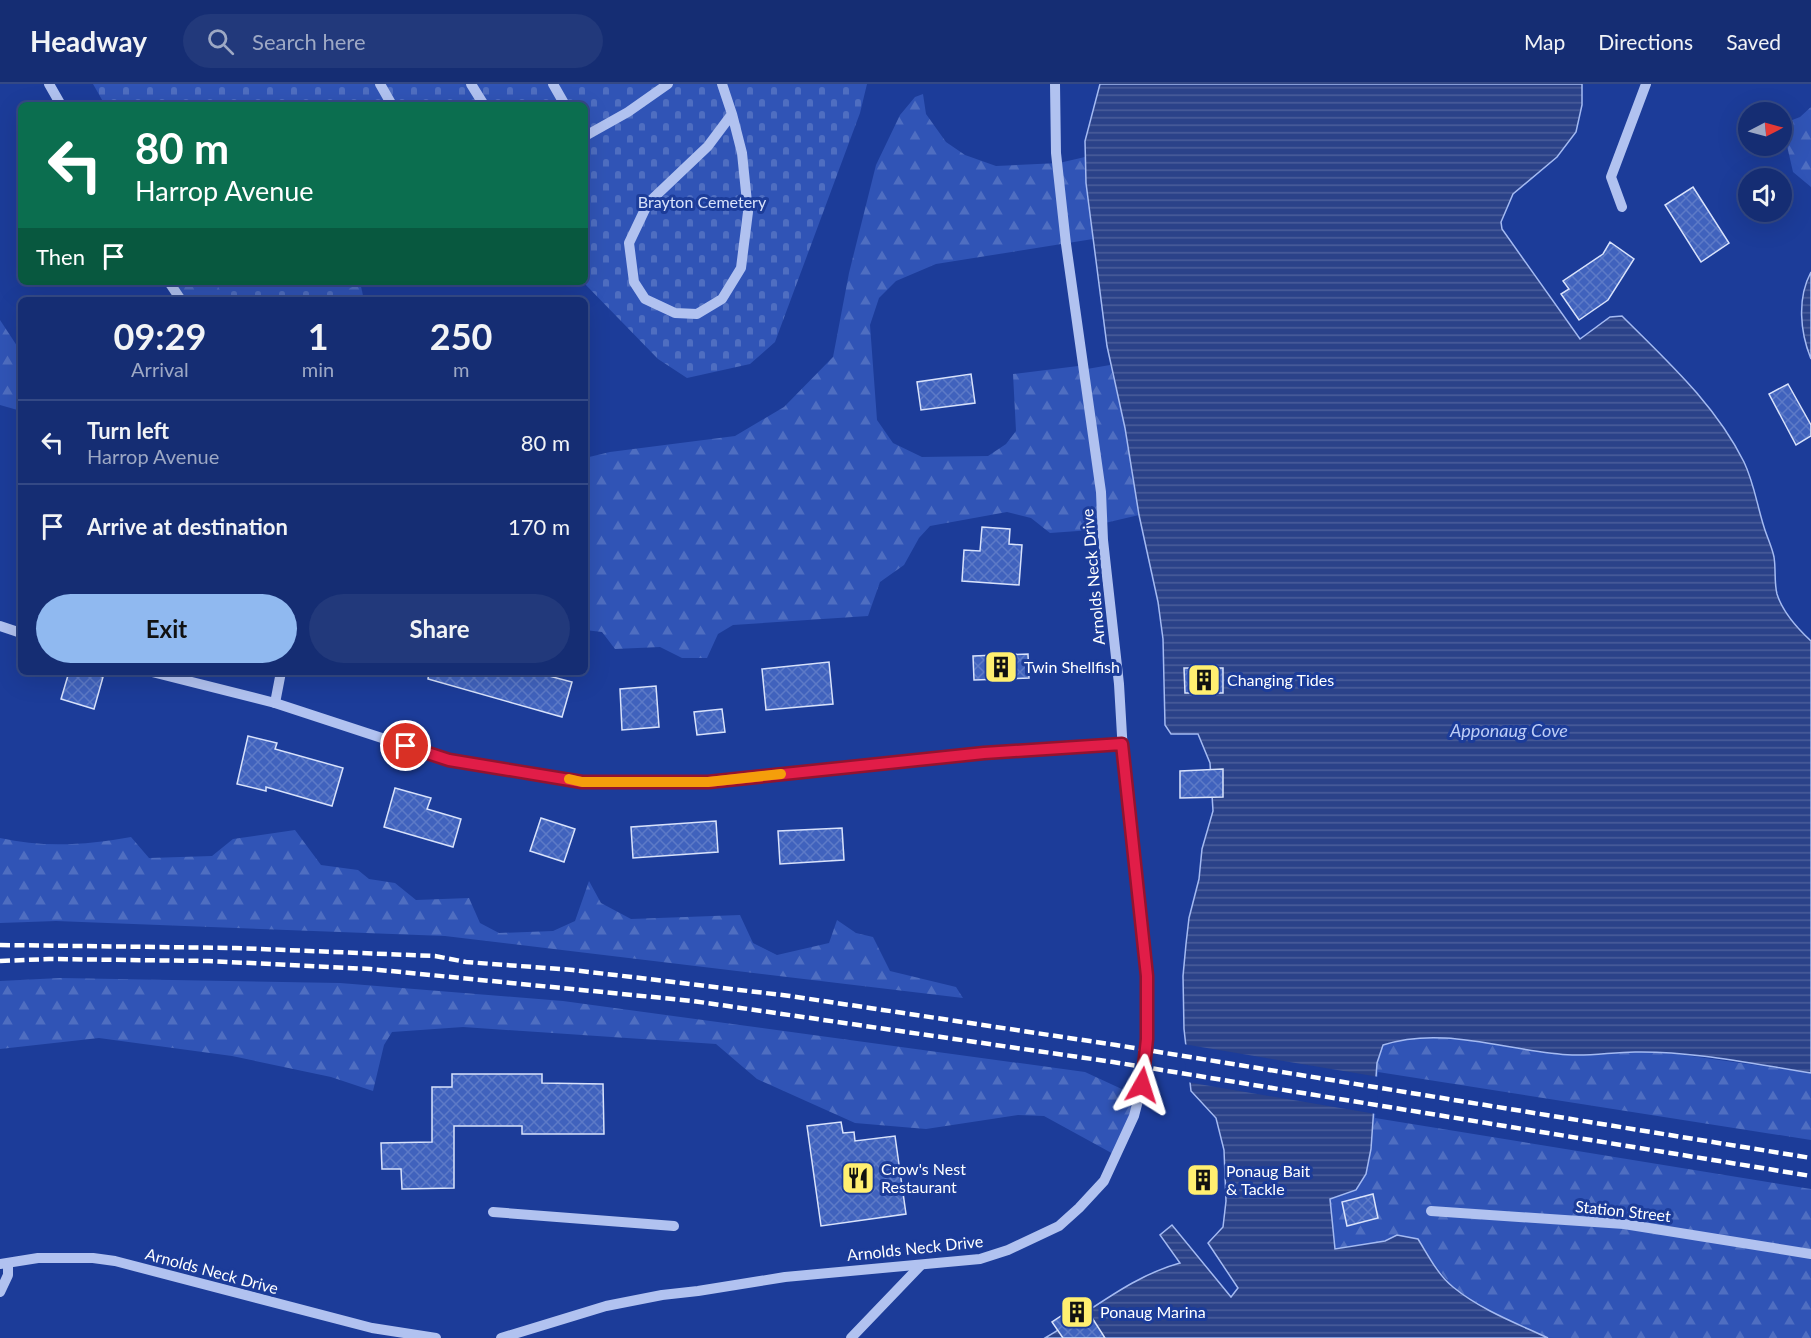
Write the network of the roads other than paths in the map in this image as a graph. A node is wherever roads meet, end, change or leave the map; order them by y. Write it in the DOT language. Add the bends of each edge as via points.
graph roads {
  1 [pos="49,84"];
  2 [pos="380,84"];
  3 [pos="471,84"];
  4 [pos="553,84"];
  5 [pos="668,84"];
  6 [pos="722,84"];
  7 [pos="1055,84"];
  8 [pos="1646,84"];
  9 [pos="59,102"];
  10 [pos="390,102"];
  11 [pos="482,102"];
  12 [pos="563,102"];
  13 [pos="732,114"];
  14 [pos="588,134"];
  15 [pos="1622,207"];
  16 [pos="0,626"];
  17 [pos="18,632"];
  18 [pos="164,675"];
  19 [pos="280,675"];
  20 [pos="275,703"];
  21 [pos="1122,744"];
  22 [pos="1431,1211"];
  23 [pos="493,1212"];
  24 [pos="674,1226"];
  25 [pos="1811,1254"];
  26 [pos="4,1264"];
  27 [pos="921,1265"];
  28 [pos="0,1292"];
  29 [pos="436,1338"];
  30 [pos="501,1338"];
  31 [pos="851,1338"];
  1 -- 9 [label="street"];
  2 -- 10 [label="street"];
  3 -- 11 [label="street"];
  4 -- 12 [label="street"];
  5 -- 14 [label="street"];
  6 -- 13 [label="street"];
  7 -- 21 [label="street, Arnolds Neck Drive" via="1056,153 1101,492"];
  8 -- 15 [label="street" via="1611,177"];
  13 -- 13 [label="street" via="708,146 648,203 628,243 634,282 645,299 675,314 697,314 722,299 741,268 748,212 742,153"];
  16 -- 17 [label="street"];
  18 -- 20 [label="street"];
  19 -- 20 [label="street"];
  20 -- 21 [label="street" via="449,760 582,782 708,782 984,753"];
  21 -- 27 [label="street, Arnolds Neck Drive" via="1148,998 1142,1085 1134,1116 1104,1181 1059,1226 980,1259"];
  22 -- 25 [label="street, Station Street" via="1624,1224"];
  23 -- 24 [label="street"];
  26 -- 28 [label="street, Arnolds Neck Drive" via="8,1275"];
  26 -- 29 [label="street, Arnolds Neck Drive" via="38,1258 115,1261 372,1328"];
  27 -- 30 [label="street, Arnolds Neck Drive" via="785,1276 662,1295 606,1306"];
  27 -- 31 [label="street"];
}
